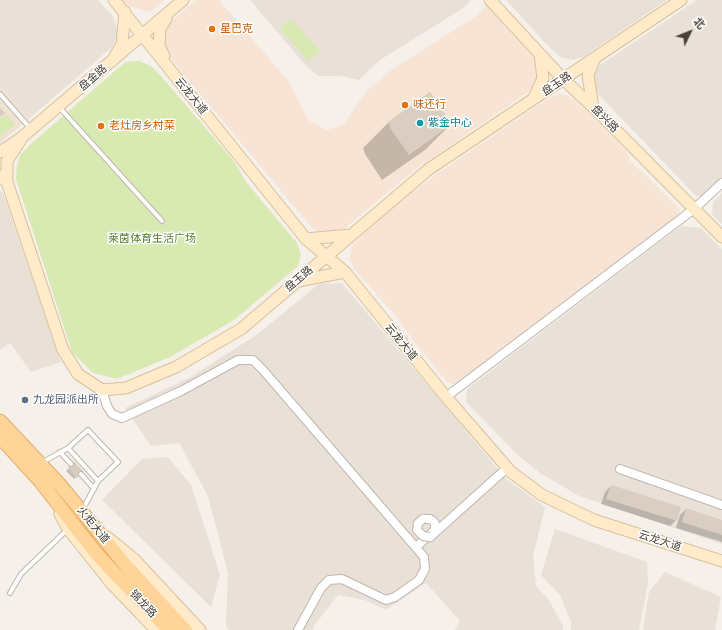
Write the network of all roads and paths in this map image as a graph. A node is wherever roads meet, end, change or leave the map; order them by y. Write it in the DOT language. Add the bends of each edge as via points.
graph roads {
  1 [pos="114,0"];
  2 [pos="183,0"];
  3 [pos="490,0"];
  4 [pos="681,0"];
  5 [pos="173,8"];
  6 [pos="125,12"];
  7 [pos="143,35"];
  8 [pos="540,54"];
  9 [pos="595,58"];
  10 [pos="112,61"];
  11 [pos="169,68"];
  12 [pos="564,79"];
  13 [pos="0,94"];
  14 [pos="534,99"];
  15 [pos="59,106"];
  16 [pos="593,107"];
  17 [pos="32,130"];
  18 [pos="21,138"];
  19 [pos="0,152"];
  20 [pos="4,179"];
  21 [pos="722,183"];
  22 [pos="694,209"];
  23 [pos="162,221"];
  24 [pos="351,235"];
  25 [pos="722,237"];
  26 [pos="306,239"];
  27 [pos="326,256"];
  28 [pos="345,272"];
  29 [pos="297,281"];
  30 [pos="102,390"];
  31 [pos="446,397"];
  32 [pos="0,421"];
  33 [pos="0,437"];
  34 [pos="68,448"];
  35 [pos="60,452"];
  36 [pos="40,464"];
  37 [pos="71,464"];
  38 [pos="507,468"];
  39 [pos="620,469"];
  40 [pos="81,474"];
  41 [pos="40,481"];
  42 [pos="98,481"];
  43 [pos="94,489"];
  44 [pos="722,505"];
  45 [pos="82,511"];
  46 [pos="92,524"];
  47 [pos="68,529"];
  48 [pos="416,547"];
  49 [pos="722,561"];
  50 [pos="118,577"];
  51 [pos="10,593"];
  52 [pos="156,630"];
  53 [pos="169,630"];
  54 [pos="185,630"];
  55 [pos="200,630"];
  56 [pos="298,630"];
  1 -- 6 [label="street, 云龙大道"];
  2 -- 5 [label="street, 盘金路"];
  3 -- 8 [label="street, 盘兴路"];
  4 -- 9 [label="street, 盘玉路"];
  5 -- 7 [label="street, 盘金路"];
  5 -- 11 [label="street" via="160,29 158,46"];
  6 -- 7 [label="street, 云龙大道"];
  6 -- 10 [label="street" via="122,44"];
  7 -- 10 [label="street, 盘金路"];
  7 -- 11 [label="street, 云龙大道"];
  8 -- 12 [label="street, 盘兴路"];
  8 -- 14 [label="street" via="543,78"];
  9 -- 12 [label="street, 盘玉路"];
  9 -- 16 [label="street" via="588,76"];
  10 -- 15 [label="street, 盘金路"];
  11 -- 26 [label="street, 云龙大道"];
  12 -- 14 [label="street, 盘玉路"];
  12 -- 16 [label="street, 盘兴路"];
  13 -- 17 [label="lane"];
  14 -- 24 [label="street, 盘玉路" via="429,169"];
  15 -- 17 [label="street, 盘金路"];
  15 -- 23 [label="lane"];
  16 -- 22 [label="street, 盘兴路"];
  17 -- 18 [label="street, 盘金路"];
  18 -- 19 [label="street, 盘金路"];
  18 -- 20 [label="street" via="8,161"];
  20 -- 30 [label="street" via="64,350 78,374"];
  21 -- 22 [label="street"];
  22 -- 25 [label="street, 盘兴路"];
  22 -- 31 [label="street"];
  24 -- 26 [label="street"];
  24 -- 27 [label="street, 盘玉路"];
  26 -- 27 [label="street, 云龙大道"];
  27 -- 28 [label="street, 云龙大道"];
  27 -- 29 [label="street, 盘玉路"];
  28 -- 29 [label="street"];
  28 -- 31 [label="street, 云龙大道"];
  29 -- 30 [label="street, 盘玉路" via="241,329 176,367 126,388"];
  30 -- 48 [label="street" via="112,414 122,418 181,391 238,360 253,360"];
  31 -- 38 [label="street, 云龙大道"];
  32 -- 36 [label="main road, 火炬大道"];
  33 -- 41 [label="main road, 火炬大道"];
  34 -- 35 [label="lane"];
  34 -- 42 [label="lane"];
  34 -- 42 [label="lane" via="88,430 118,462"];
  35 -- 36 [label="lane"];
  35 -- 37 [label="lane"];
  36 -- 45 [label="main road, 火炬大道"];
  38 -- 48 [label="street, bridge" via="430,537 423,536 417,530 418,523 430,519 435,524 435,530"];
  38 -- 49 [label="street, 云龙大道" via="542,495 594,520"];
  39 -- 44 [label="street"];
  40 -- 43 [label="lane"];
  41 -- 47 [label="street"];
  41 -- 50 [label="main road, 火炬大道" via="95,552"];
  42 -- 43 [label="lane"];
  43 -- 45 [label="lane"];
  45 -- 46 [label="main road, 火炬大道"];
  46 -- 54 [label="main road, 火炬大道"];
  46 -- 55 [label="street" via="134,559"];
  47 -- 51 [label="lane" via="21,574"];
  47 -- 52 [label="street" via="111,583"];
  48 -- 56 [label="street" via="424,556 425,569 419,580 395,598 386,600 342,580 329,580 321,588"];
  50 -- 53 [label="main road, 锦龙路"];
}
